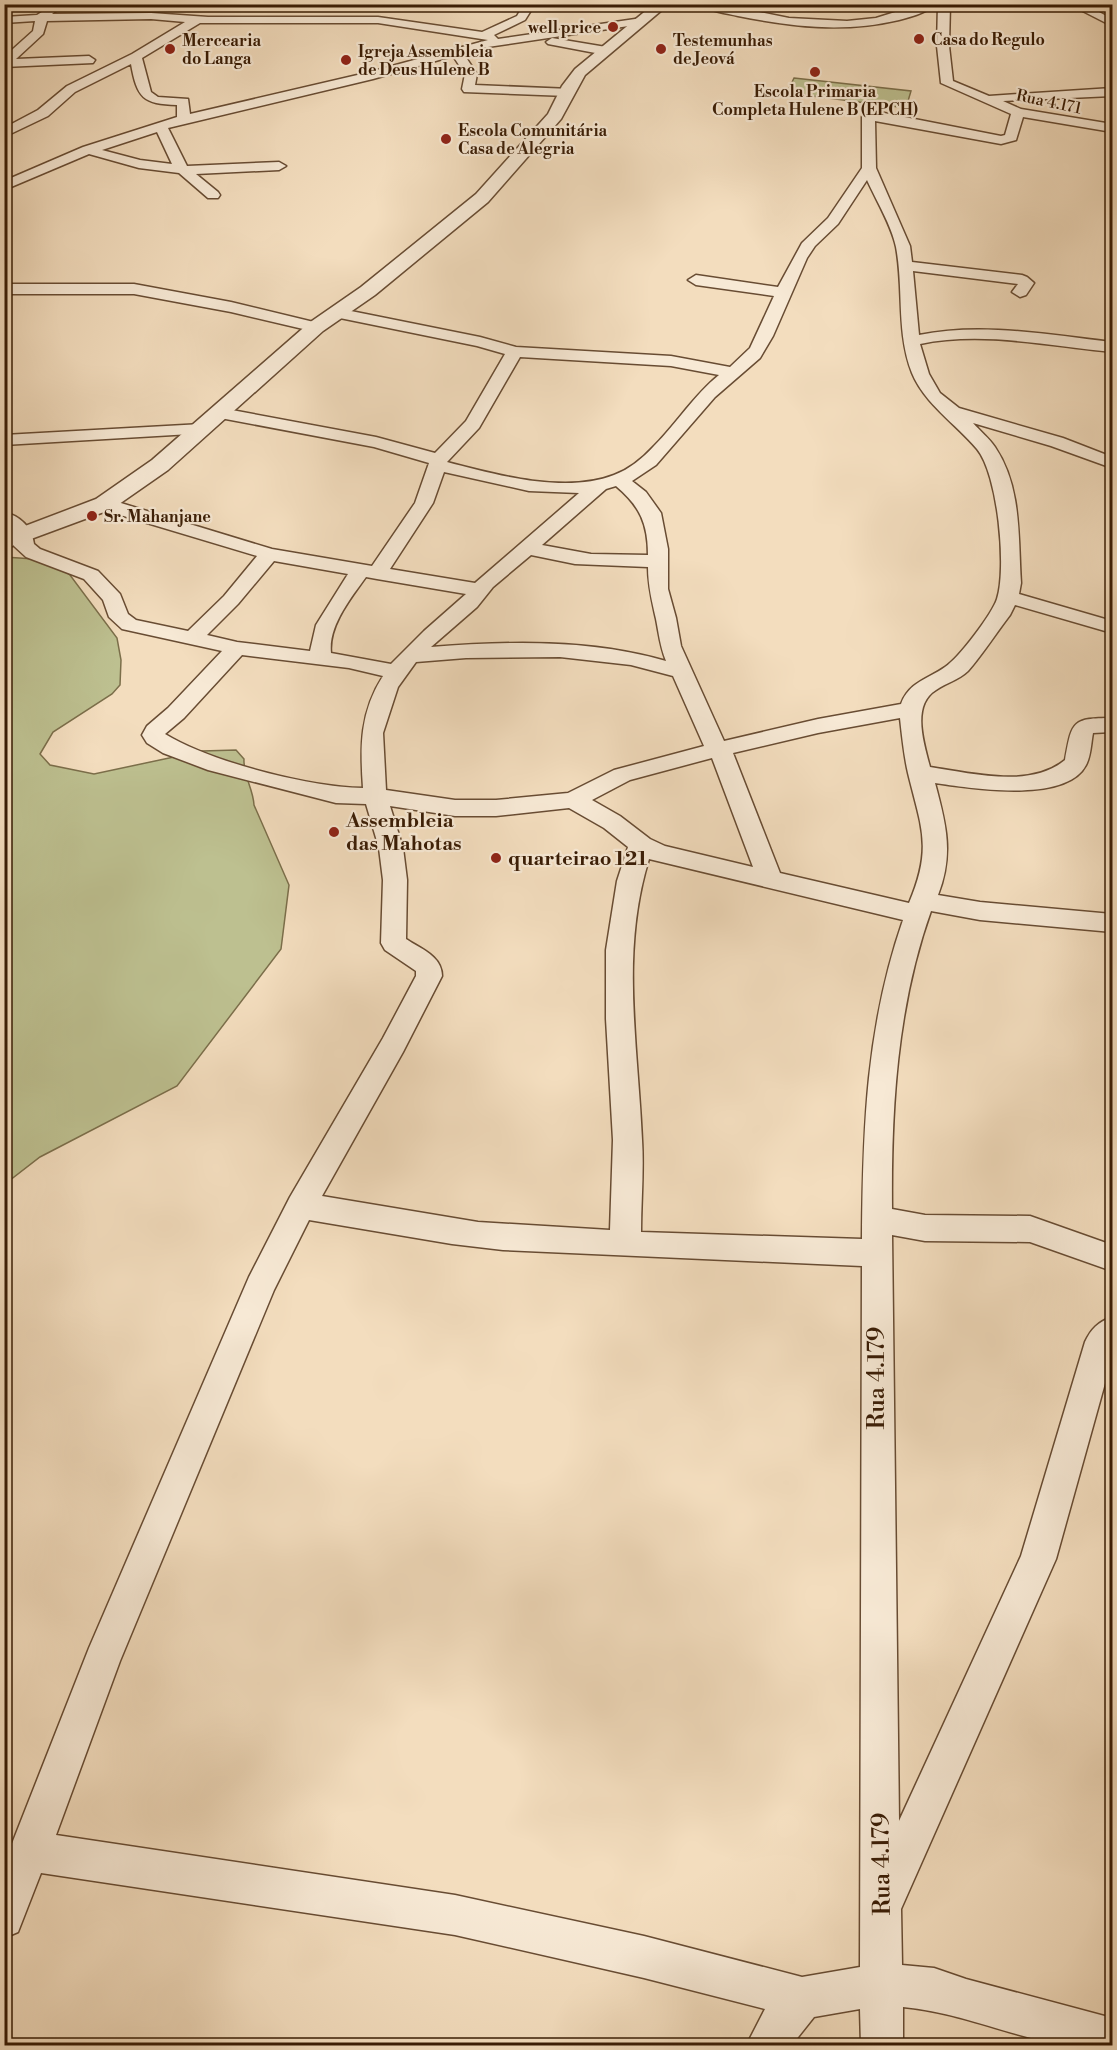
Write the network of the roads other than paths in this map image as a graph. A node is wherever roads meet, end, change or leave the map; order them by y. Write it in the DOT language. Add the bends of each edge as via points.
graph roads {
  1 [pos="58,4"];
  2 [pos="530,4"];
  3 [pos="663,4"];
  4 [pos="703,4"];
  5 [pos="932,4"];
  6 [pos="944,4"];
  7 [pos="1074,4"];
  8 [pos="312,9"];
  9 [pos="246,10"];
  10 [pos="833,11"];
  11 [pos="42,16"];
  12 [pos="198,19"];
  13 [pos="228,19"];
  14 [pos="262,19"];
  15 [pos="4,20"];
  16 [pos="642,21"];
  17 [pos="1113,23"];
  18 [pos="850,24"];
  19 [pos="484,35"];
  20 [pos="527,38"];
  21 [pos="504,41"];
  22 [pos="606,51"];
  23 [pos="456,52"];
  24 [pos="136,57"];
  25 [pos="89,60"];
  26 [pos="5,64"];
  27 [pos="567,92"];
  28 [pos="1113,92"];
  29 [pos="981,98"];
  30 [pos="1018,112"];
  31 [pos="183,118"];
  32 [pos="160,125"];
  33 [pos="1113,128"];
  34 [pos="4,133"];
  35 [pos="88,150"];
  36 [pos="279,165"];
  37 [pos="869,168"];
  38 [pos="186,170"];
  39 [pos="4,186"];
  40 [pos="213,195"];
  41 [pos="906,266"];
  42 [pos="696,280"];
  43 [pos="4,289"];
  44 [pos="782,292"];
  45 [pos="1020,292"];
  46 [pos="336,313"];
  47 [pos="316,327"];
  48 [pos="911,341"];
  49 [pos="1113,347"];
  50 [pos="515,352"];
  51 [pos="735,374"];
  52 [pos="953,412"];
  53 [pos="221,413"];
  54 [pos="202,429"];
  55 [pos="4,440"];
  56 [pos="438,462"];
  57 [pos="1113,463"];
  58 [pos="620,480"];
  59 [pos="600,485"];
  60 [pos="104,504"];
  61 [pos="4,518"];
  62 [pos="14,538"];
  63 [pos="527,547"];
  64 [pos="269,554"];
  65 [pos="657,561"];
  66 [pos="369,572"];
  67 [pos="478,590"];
  68 [pos="1008,597"];
  69 [pos="1113,627"];
  70 [pos="192,639"];
  71 [pos="237,648"];
  72 [pos="411,656"];
  73 [pos="321,658"];
  74 [pos="396,672"];
  75 [pos="681,672"];
  76 [pos="910,709"];
  77 [pos="1113,725"];
  78 [pos="720,750"];
  79 [pos="919,773"];
  80 [pos="375,796"];
  81 [pos="573,800"];
  82 [pos="641,845"];
  83 [pos="770,878"];
  84 [pos="921,908"];
  85 [pos="1113,923"];
  86 [pos="301,1206"];
  87 [pos="876,1236"];
  88 [pos="625,1244"];
  89 [pos="1113,1258"];
  90 [pos="1113,1331"];
  91 [pos="30,1851"];
  92 [pos="881,1906"];
  93 [pos="4,1918"];
  94 [pos="882,1984"];
  95 [pos="802,1998"];
  96 [pos="1113,2039"];
  97 [pos="767,2046"];
  98 [pos="882,2046"];
  1 -- 11 [label="street"];
  2 -- 19 [label="street" via="521,18"];
  3 -- 16 [label="street"];
  4 -- 18 [label="street" via="772,21"];
  5 -- 18 [label="street" via="916,12"];
  6 -- 29 [label="street, Rua 4.171" via="945,79"];
  7 -- 17 [label="street"];
  8 -- 14 [label="street"];
  9 -- 13 [label="street"];
  10 -- 18 [label="street"];
  11 -- 12 [label="street"];
  11 -- 15 [label="street"];
  11 -- 26 [label="street" via="39,32"];
  12 -- 13 [label="street"];
  12 -- 24 [label="street"];
  13 -- 14 [label="street"];
  14 -- 19 [label="street" via="378,20"];
  16 -- 20 [label="street"];
  16 -- 22 [label="street"];
  19 -- 21 [label="street"];
  20 -- 21 [label="street"];
  20 -- 22 [label="street"];
  21 -- 23 [label="street"];
  22 -- 27 [label="street" via="580,72"];
  23 -- 27 [label="street" via="471,74 468,89"];
  23 -- 31 [label="street"];
  24 -- 31 [label="street" via="141,86 148,97 184,102"];
  24 -- 34 [label="street" via="71,89 43,113"];
  25 -- 26 [label="street"];
  27 -- 46 [label="street" via="555,116 482,198 373,288"];
  28 -- 29 [label="street"];
  29 -- 30 [label="street, Rua 4.171"];
  30 -- 33 [label="street, Rua 4.171"];
  30 -- 37 [label="street" via="1011,137 1001,140 869,116"];
  31 -- 32 [label="street"];
  32 -- 35 [label="street"];
  32 -- 38 [label="street" via="181,168"];
  35 -- 38 [label="street" via="139,164"];
  35 -- 39 [label="street"];
  36 -- 38 [label="street"];
  37 -- 41 [label="street" via="896,226"];
  37 -- 44 [label="street" via="834,220 807,245"];
  38 -- 40 [label="street"];
  41 -- 45 [label="street" via="1022,280 1026,283"];
  41 -- 48 [label="street"];
  42 -- 44 [label="street"];
  43 -- 47 [label="street" via="134,288"];
  44 -- 51 [label="street" via="759,347"];
  46 -- 47 [label="street"];
  46 -- 50 [label="street"];
  47 -- 53 [label="street"];
  48 -- 49 [label="street" via="987,337"];
  48 -- 52 [label="street" via="927,387"];
  50 -- 51 [label="street" via="670,361"];
  50 -- 56 [label="street" via="473,424"];
  51 -- 58 [label="street" via="707,396 651,461"];
  52 -- 57 [label="street" via="1057,442"];
  52 -- 68 [label="street" via="987,449 1000,476 1009,526"];
  53 -- 54 [label="street"];
  53 -- 56 [label="street" via="366,440"];
  54 -- 55 [label="street"];
  54 -- 60 [label="street" via="151,472"];
  56 -- 59 [label="street" via="488,477 546,486"];
  56 -- 66 [label="street" via="424,503"];
  58 -- 59 [label="street"];
  58 -- 65 [label="street" via="651,513"];
  59 -- 63 [label="street"];
  60 -- 62 [label="street"];
  60 -- 64 [label="street"];
  61 -- 62 [label="street" via="12,522"];
  62 -- 70 [label="street" via="33,553 91,575 113,598 123,622"];
  63 -- 65 [label="street" via="572,558"];
  63 -- 67 [label="street"];
  64 -- 66 [label="street"];
  64 -- 70 [label="street"];
  65 -- 75 [label="street" via="658,589 670,646"];
  66 -- 67 [label="street"];
  66 -- 73 [label="street" via="326,625 319,643"];
  67 -- 72 [label="street" via="470,603"];
  68 -- 69 [label="street"];
  68 -- 76 [label="street" via="1003,611 960,666 917,693"];
  70 -- 71 [label="street"];
  71 -- 73 [label="street"];
  71 -- 80 [label="street" via="155,731 155,738 194,758 266,780 336,795"];
  72 -- 74 [label="street"];
  72 -- 75 [label="street" via="576,649 630,657"];
  73 -- 74 [label="street"];
  74 -- 80 [label="street" via="372,733"];
  75 -- 78 [label="street" via="712,741"];
  76 -- 78 [label="street"];
  76 -- 79 [label="street, Rua 4.179"];
  77 -- 79 [label="street" via="1082,729 1076,763 1061,774 1038,781 984,781"];
  78 -- 81 [label="street" via="642,768"];
  78 -- 83 [label="street"];
  79 -- 84 [label="street, Rua 4.179" via="936,841 933,876"];
  80 -- 81 [label="street" via="455,808"];
  80 -- 86 [label="street" via="391,848 394,943 429,967 429,976"];
  81 -- 82 [label="street" via="612,822"];
  82 -- 83 [label="street" via="677,858"];
  82 -- 88 [label="street" via="624,906 617,966 628,1128"];
  83 -- 84 [label="street"];
  84 -- 85 [label="street"];
  84 -- 87 [label="street, Rua 4.179" via="898,983 882,1072"];
  86 -- 88 [label="street" via="445,1230"];
  86 -- 91 [label="street" via="260,1287 106,1650"];
  87 -- 88 [label="street"];
  87 -- 89 [label="street" via="925,1228 1030,1229"];
  87 -- 92 [label="street, Rua 4.179"];
  90 -- 92 [label="street" via="1101,1342 1038,1559"];
  91 -- 93 [label="street"];
  91 -- 95 [label="street" via="455,1915 644,1957"];
  92 -- 94 [label="street, Rua 4.179"];
  94 -- 95 [label="street"];
  94 -- 96 [label="street" via="934,1989"];
  94 -- 98 [label="street, Rua 4.179"];
  95 -- 97 [label="street"];
}
